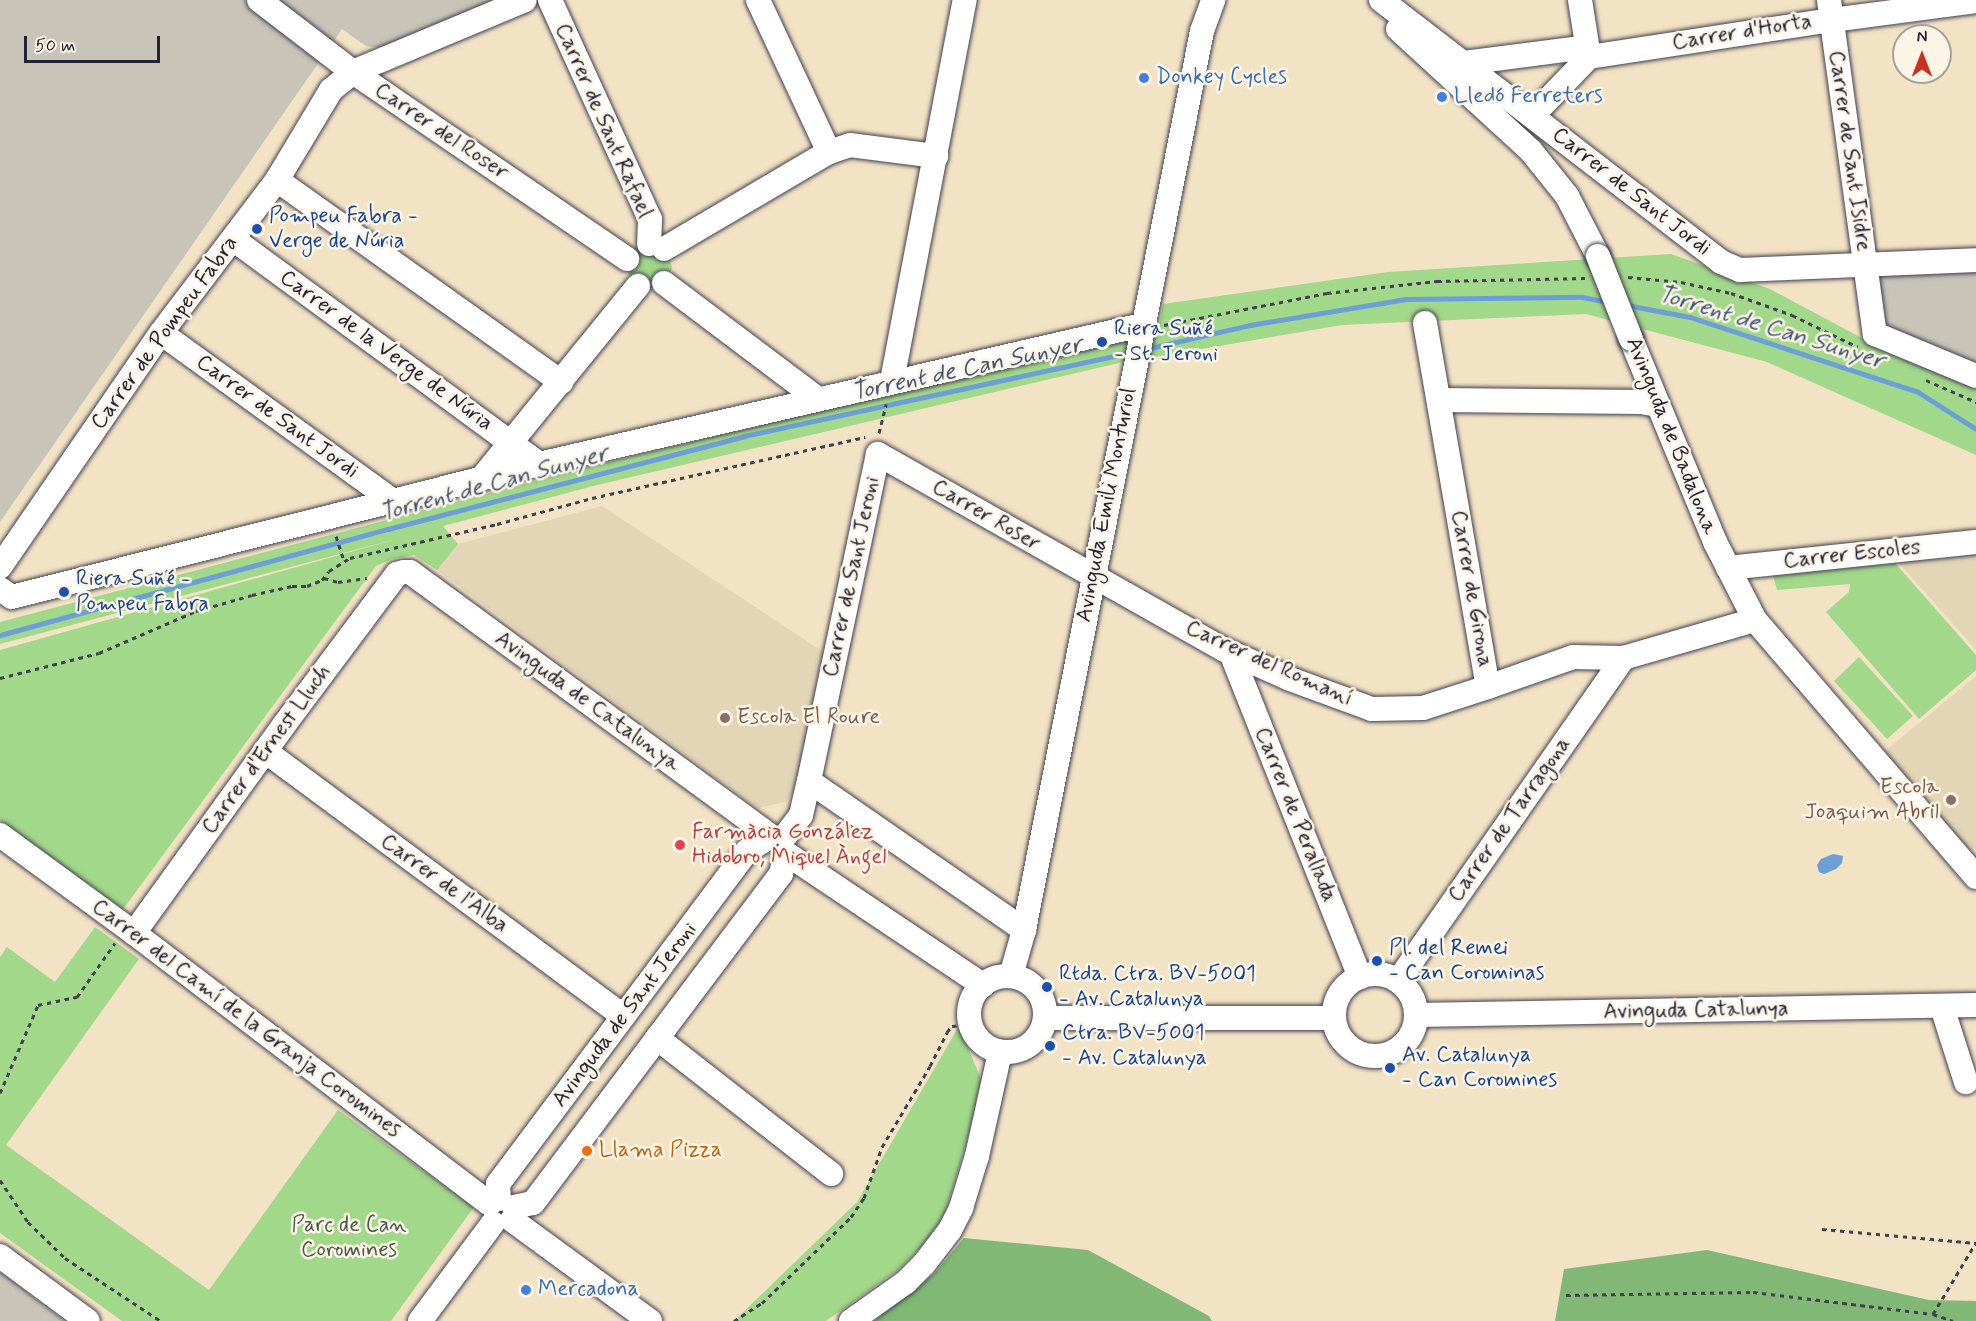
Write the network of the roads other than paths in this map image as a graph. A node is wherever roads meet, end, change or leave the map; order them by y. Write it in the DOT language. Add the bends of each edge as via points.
graph roads {
  1 [pos="259,0"];
  2 [pos="525,0"];
  3 [pos="550,0"];
  4 [pos="758,0"];
  5 [pos="966,0"];
  6 [pos="1213,0"];
  7 [pos="1368,0"];
  8 [pos="1381,0"];
  9 [pos="1580,0"];
  10 [pos="1976,2"];
  11 [pos="1830,10"];
  12 [pos="1588,52"];
  13 [pos="1464,63"];
  14 [pos="353,72"];
  15 [pos="1533,115"];
  16 [pos="829,152"];
  17 [pos="936,156"];
  18 [pos="277,180"];
  19 [pos="233,238"];
  20 [pos="656,246"];
  21 [pos="627,259"];
  22 [pos="1976,260"];
  23 [pos="1865,267"];
  24 [pos="664,283"];
  25 [pos="638,286"];
  26 [pos="1425,323"];
  27 [pos="1141,330"];
  28 [pos="161,333"];
  29 [pos="1976,376"];
  30 [pos="892,381"];
  31 [pos="561,382"];
  32 [pos="818,399"];
  33 [pos="1439,400"];
  34 [pos="1658,405"];
  35 [pos="512,444"];
  36 [pos="878,454"];
  37 [pos="539,464"];
  38 [pos="481,479"];
  39 [pos="393,501"];
  40 [pos="1976,542"];
  41 [pos="0,567"];
  42 [pos="1728,568"];
  43 [pos="404,572"];
  44 [pos="1094,578"];
  45 [pos="0,589"];
  46 [pos="1755,620"];
  47 [pos="1231,653"];
  48 [pos="1623,658"];
  49 [pos="1488,687"];
  50 [pos="265,752"];
  51 [pos="809,782"];
  52 [pos="0,835"];
  53 [pos="778,844"];
  54 [pos="1976,877"];
  55 [pos="129,929"];
  56 [pos="1024,930"];
  57 [pos="1011,976"];
  58 [pos="1360,977"];
  59 [pos="1398,981"];
  60 [pos="983,985"];
  61 [pos="1976,1005"];
  62 [pos="1942,1007"];
  63 [pos="1416,1015"];
  64 [pos="624,1016"];
  65 [pos="1045,1018"];
  66 [pos="1334,1018"];
  67 [pos="657,1038"];
  68 [pos="1000,1052"];
  69 [pos="1966,1082"];
  70 [pos="831,1174"];
  71 [pos="502,1211"];
  72 [pos="0,1256"];
  73 [pos="88,1321"];
  74 [pos="420,1321"];
  75 [pos="650,1321"];
  76 [pos="851,1321"];
  1 -- 14 [label="street, Carrer del Roser"];
  2 -- 14 [label="street, Carrer de Pompeu Fabra"];
  3 -- 20 [label="street, Carrer de Sant Rafael" via="650,219"];
  4 -- 16 [label="street"];
  5 -- 17 [label="street"];
  6 -- 27 [label="street, Avinguda Emili Monturiol" via="1202,31"];
  7 -- 34 [label="street, Avinguda de Badalona, bridge" via="1531,151 1567,196"];
  8 -- 13 [label="street, Carrer de Sant Jordi"];
  9 -- 12 [label="street"];
  10 -- 11 [label="street, Carrer d'Horta"];
  11 -- 12 [label="street, Carrer d'Horta"];
  11 -- 23 [label="street, Carrer de Sant Isidre"];
  12 -- 13 [label="street, Carrer d'Horta"];
  12 -- 15 [label="street"];
  13 -- 15 [label="street, Carrer de Sant Jordi"];
  14 -- 18 [label="street, Carrer de Pompeu Fabra" via="331,90"];
  14 -- 21 [label="street, Carrer del Roser"];
  15 -- 23 [label="street, Carrer de Sant Jordi" via="1721,262 1740,270"];
  16 -- 17 [label="street" via="849,145"];
  16 -- 20 [label="street"];
  17 -- 30 [label="street"];
  18 -- 19 [label="street, Carrer de Pompeu Fabra"];
  18 -- 31 [label="street"];
  19 -- 28 [label="street, Carrer de Pompeu Fabra"];
  19 -- 35 [label="street, Carrer de la Verge de Núria"];
  20 -- 21 [label="street" via="638,246"];
  20 -- 24 [label="street" via="670,260"];
  21 -- 25 [label="street" via="628,274"];
  22 -- 23 [label="street"];
  23 -- 29 [label="street, Carrer de Sant Isidre" via="1875,334"];
  24 -- 25 [label="street" via="653,288"];
  24 -- 32 [label="street"];
  25 -- 31 [label="street"];
  26 -- 33 [label="street, Carrer de Girona"];
  27 -- 30 [label="street"];
  27 -- 44 [label="street, Avinguda Emili Monturiol"];
  28 -- 39 [label="street, Carrer de Sant Jordi"];
  28 -- 41 [label="street, Carrer de Pompeu Fabra"];
  30 -- 32 [label="street"];
  31 -- 35 [label="street"];
  32 -- 37 [label="street"];
  33 -- 34 [label="street"];
  33 -- 49 [label="street, Carrer de Girona"];
  34 -- 42 [label="street, Avinguda de Badalona"];
  35 -- 37 [label="street, Carrer de la Verge de Núria"];
  35 -- 38 [label="street"];
  36 -- 44 [label="street, Carrer Roser"];
  36 -- 51 [label="street, Carrer de Sant Jeroni"];
  37 -- 38 [label="street"];
  38 -- 39 [label="street"];
  39 -- 45 [label="street" via="12,597"];
  40 -- 42 [label="street, Carrer Escoles"];
  42 -- 46 [label="street, Avinguda de Badalona"];
  43 -- 50 [label="street, Carrer d'Ernest Lluch" via="397,574"];
  43 -- 53 [label="street, Avinguda de Catalunya" via="410,572"];
  44 -- 47 [label="street, Carrer del Romaní"];
  44 -- 56 [label="street, Avinguda Emili Monturiol"];
  46 -- 48 [label="street, Carrer de Girona"];
  46 -- 54 [label="street, Avinguda de Badalona"];
  47 -- 49 [label="street, Carrer del Romaní" via="1372,709 1423,708"];
  47 -- 58 [label="street, Carrer de Perallada"];
  48 -- 49 [label="street, Carrer de Girona" via="1573,657"];
  48 -- 59 [label="street, Carrer de Tarragona"];
  50 -- 55 [label="street, Carrer d'Ernest Lluch"];
  50 -- 64 [label="street, Carrer de l'Alba"];
  51 -- 53 [label="street, Carrer de Sant Jeroni" via="801,815"];
  51 -- 56 [label="street"];
  52 -- 55 [label="street, Carrer del Camí de la Granja Coromines"];
  53 -- 60 [label="street, Avinguda de Catalunya"];
  53 -- 64 [label="street, Avinguda de Sant Jeroni" via="747,851"];
  53 -- 67 [label="street, Avinguda de Sant Jeroni" via="781,874"];
  55 -- 71 [label="street, Carrer del Camí de la Granja Coromines"];
  56 -- 57 [label="street, Avinguda Emili Monturiol"];
  57 -- 60 [label="street" via="1001,976"];
  57 -- 65 [label="street" via="1030,983 1040,994"];
  58 -- 59 [label="street" via="1374,974"];
  58 -- 66 [label="street" via="1341,992"];
  59 -- 63 [label="street" via="1410,995"];
  60 -- 68 [label="street" via="969,1006 970,1024 982,1043"];
  61 -- 62 [label="street, Avinguda Catalunya"];
  62 -- 63 [label="street, Avinguda Catalunya"];
  62 -- 69 [label="street"];
  63 -- 66 [label="street" via="1415,1025 1404,1043 1386,1055 1375,1056 1351,1049 1341,1039"];
  64 -- 71 [label="street, Avinguda de Sant Jeroni" via="498,1184"];
  65 -- 66 [label="street"];
  65 -- 68 [label="street" via="1030,1044"];
  67 -- 70 [label="street"];
  67 -- 71 [label="street, Avinguda de Sant Jeroni" via="533,1203"];
  68 -- 76 [label="street" via="976,1156 961,1209 950,1230 906,1282"];
  71 -- 74 [label="street, Avinguda de Sant Jeroni"];
  71 -- 75 [label="street, Carrer del Camí de la Granja Coromines"];
  72 -- 73 [label="street"];
}
